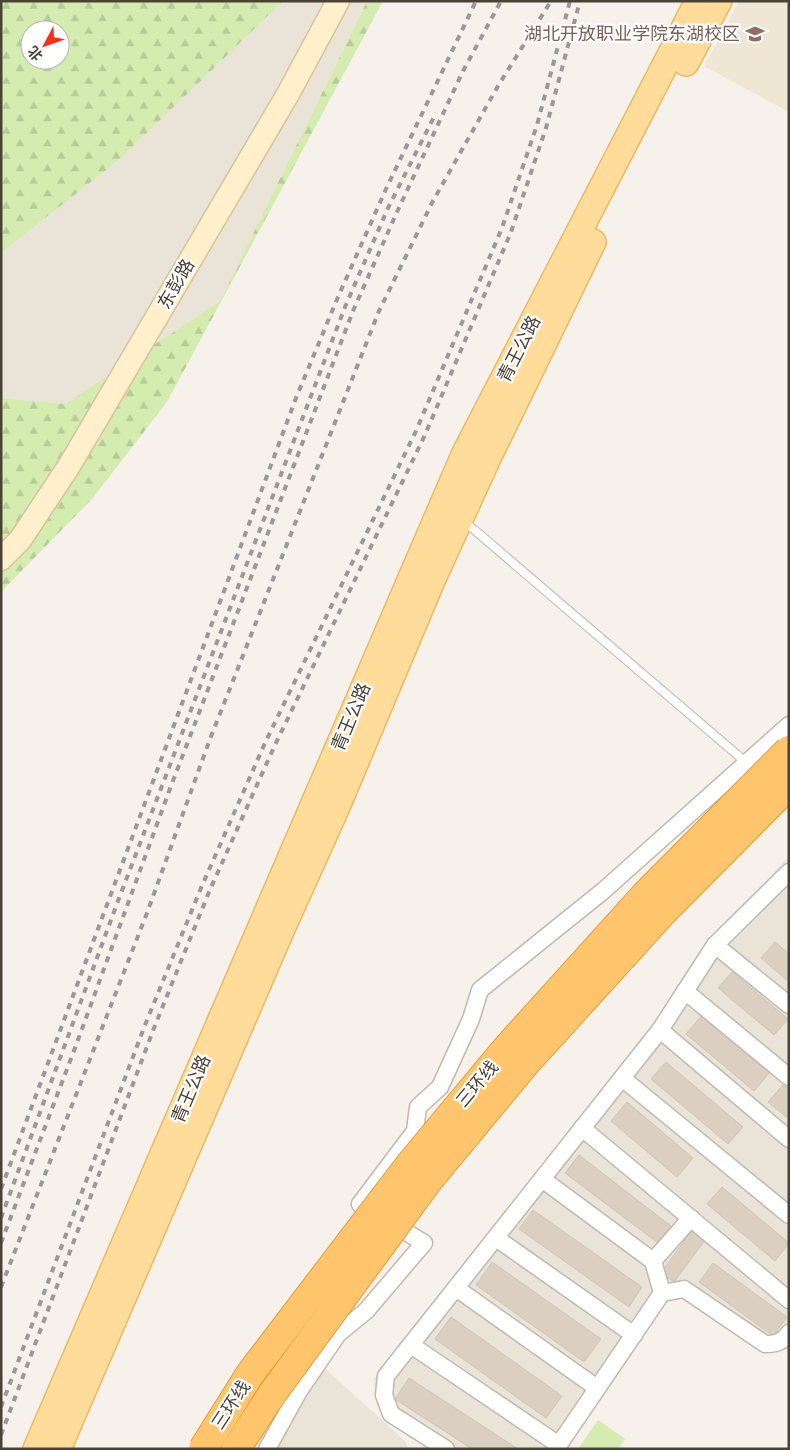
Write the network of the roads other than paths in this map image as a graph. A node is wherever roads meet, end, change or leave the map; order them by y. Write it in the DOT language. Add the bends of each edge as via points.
graph roads {
  1 [pos="338,1"];
  2 [pos="698,1"];
  3 [pos="719,1"];
  4 [pos="461,518"];
  5 [pos="1,559"];
  6 [pos="789,725"];
  7 [pos="789,750"];
  8 [pos="747,763"];
  9 [pos="777,784"];
  10 [pos="789,796"];
  11 [pos="789,872"];
  12 [pos="715,945"];
  13 [pos="685,990"];
  14 [pos="789,1005"];
  15 [pos="660,1030"];
  16 [pos="789,1077"];
  17 [pos="622,1078"];
  18 [pos="582,1128"];
  19 [pos="789,1139"];
  20 [pos="542,1180"];
  21 [pos="789,1215"];
  22 [pos="691,1218"];
  23 [pos="496,1238"];
  24 [pos="653,1261"];
  25 [pos="456,1288"];
  26 [pos="662,1293"];
  27 [pos="789,1300"];
  28 [pos="634,1334"];
  29 [pos="789,1334"];
  30 [pos="411,1345"];
  31 [pos="597,1388"];
  32 [pos="558,1447"];
  33 [pos="36,1449"];
  34 [pos="58,1449"];
  35 [pos="203,1449"];
  36 [pos="236,1449"];
  37 [pos="267,1449"];
  38 [pos="446,1449"];
  1 -- 5 [label="street, 东彭路" via="283,102 69,466 20,540"];
  2 -- 33 [label="main road, 青王公路" via="464,454"];
  3 -- 4 [label="main road, 青王公路" via="586,257"];
  4 -- 8 [label="lane"];
  4 -- 34 [label="main road, 青王公路"];
  6 -- 8 [label="street"];
  7 -- 35 [label="highway, 三环线, bridge" via="646,894 506,1050 410,1164 250,1374"];
  8 -- 9 [label="lane"];
  8 -- 37 [label="street" via="603,891 480,990 440,1087 418,1107 416,1130 360,1204 424,1243 366,1312 338,1334 298,1391"];
  9 -- 10 [label="lane"];
  9 -- 36 [label="highway, 三环线, bridge" via="513,1078 428,1181 272,1394"];
  11 -- 12 [label="street"];
  12 -- 13 [label="street"];
  12 -- 14 [label="street"];
  13 -- 15 [label="street"];
  13 -- 16 [label="street"];
  15 -- 17 [label="street"];
  15 -- 19 [label="street"];
  17 -- 18 [label="street"];
  17 -- 21 [label="street"];
  18 -- 20 [label="street"];
  18 -- 22 [label="street"];
  20 -- 23 [label="street"];
  20 -- 24 [label="street"];
  22 -- 24 [label="street"];
  22 -- 27 [label="street"];
  23 -- 25 [label="street"];
  23 -- 28 [label="street"];
  24 -- 26 [label="street"];
  25 -- 30 [label="street"];
  25 -- 31 [label="street"];
  26 -- 28 [label="street"];
  26 -- 29 [label="street" via="684,1289 765,1344 776,1344"];
  28 -- 31 [label="street"];
  30 -- 32 [label="street"];
  30 -- 38 [label="street" via="386,1376 384,1395 391,1414"];
  31 -- 32 [label="street"];
}
